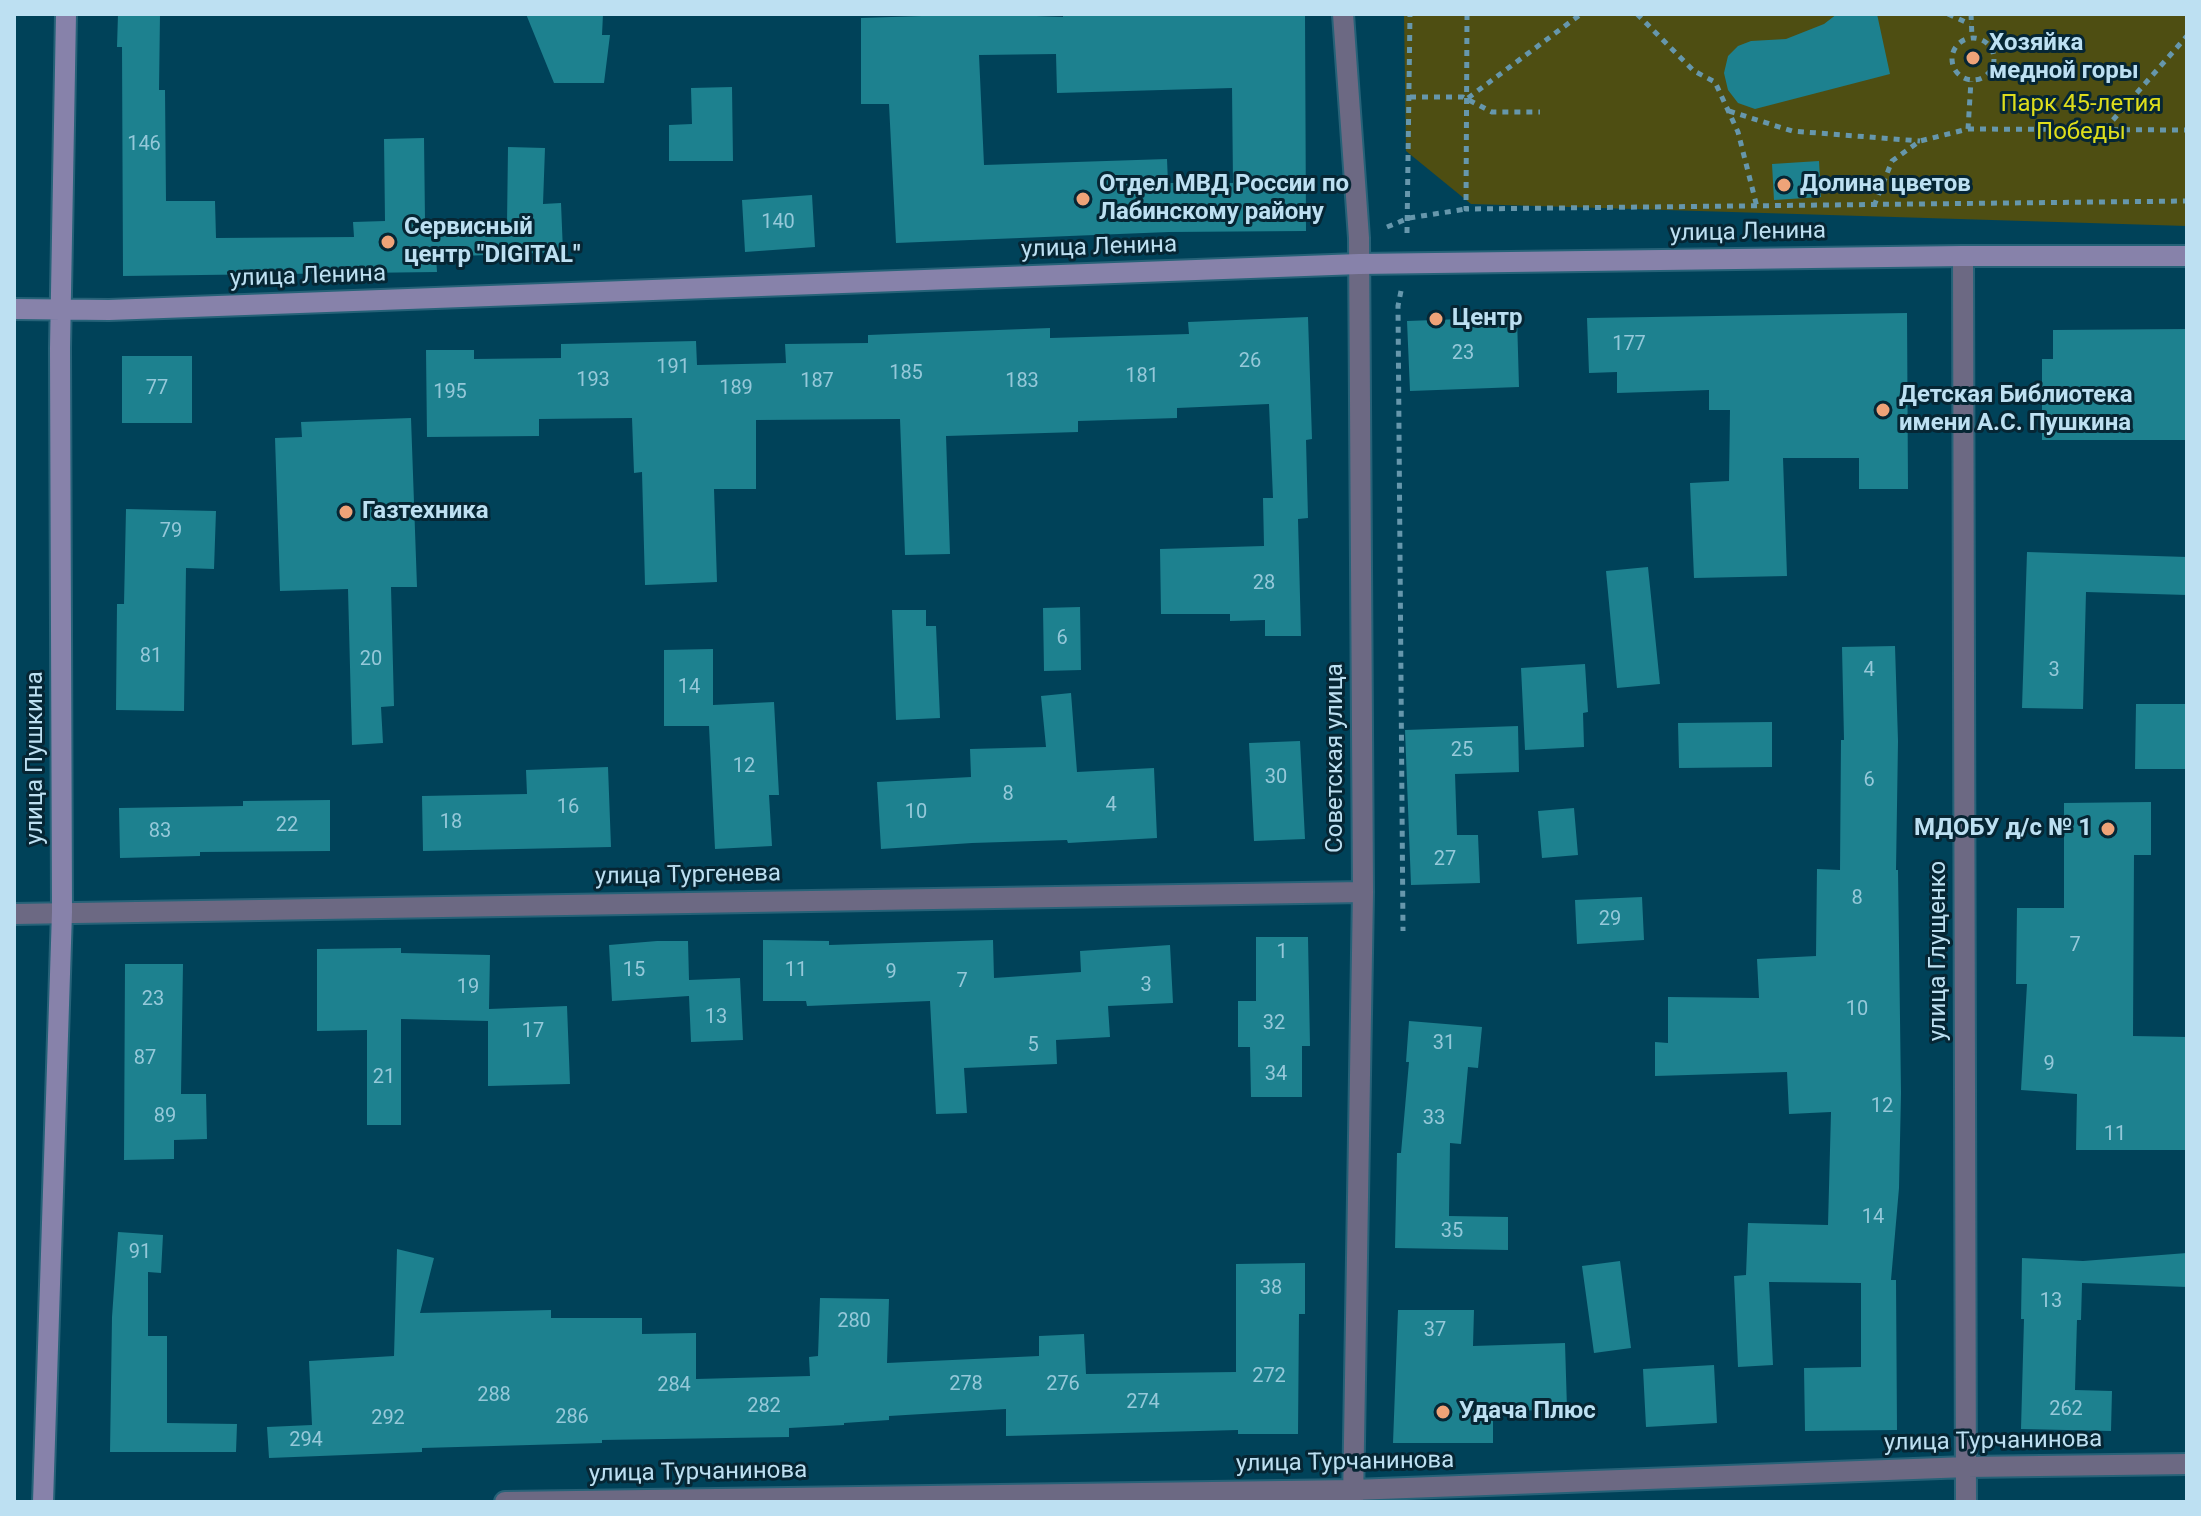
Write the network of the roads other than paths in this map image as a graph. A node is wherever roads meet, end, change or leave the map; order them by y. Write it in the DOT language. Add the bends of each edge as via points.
graph roads {
  1 [pos="66,14"];
  2 [pos="1343,14"];
  3 [pos="1963,256"];
  4 [pos="2187,256"];
  5 [pos="1359,264"];
  6 [pos="14,309"];
  7 [pos="61,310"];
  8 [pos="1363,892"];
  9 [pos="62,912"];
  10 [pos="14,914"];
  11 [pos="2187,1464"];
  12 [pos="1967,1467"];
  13 [pos="1353,1496"];
  14 [pos="903,1499"];
  15 [pos="43,1502"];
  16 [pos="505,1502"];
  17 [pos="1966,1502"];
  1 -- 7 [label="street, улица Пушкина"];
  2 -- 5 [label="street, Советская улица"];
  3 -- 4 [label="street, улица Ленина"];
  3 -- 5 [label="street, улица Ленина"];
  3 -- 12 [label="street, улица Глущенко"];
  5 -- 7 [label="street, улица Ленина"];
  5 -- 8 [label="street, Советская улица"];
  6 -- 7 [label="street, улица Ленина"];
  7 -- 9 [label="street, улица Пушкина"];
  8 -- 9 [label="street, улица Тургенева"];
  8 -- 13 [label="street, Советская улица"];
  9 -- 10 [label="street, улица Тургенева"];
  9 -- 15 [label="street, улица Пушкина"];
  11 -- 12 [label="street, улица Турчанинова"];
  12 -- 13 [label="street, улица Турчанинова"];
  12 -- 17 [label="street, улица Глущенко"];
  13 -- 14 [label="street, улица Турчанинова"];
  14 -- 16 [label="street, улица Турчанинова"];
}
